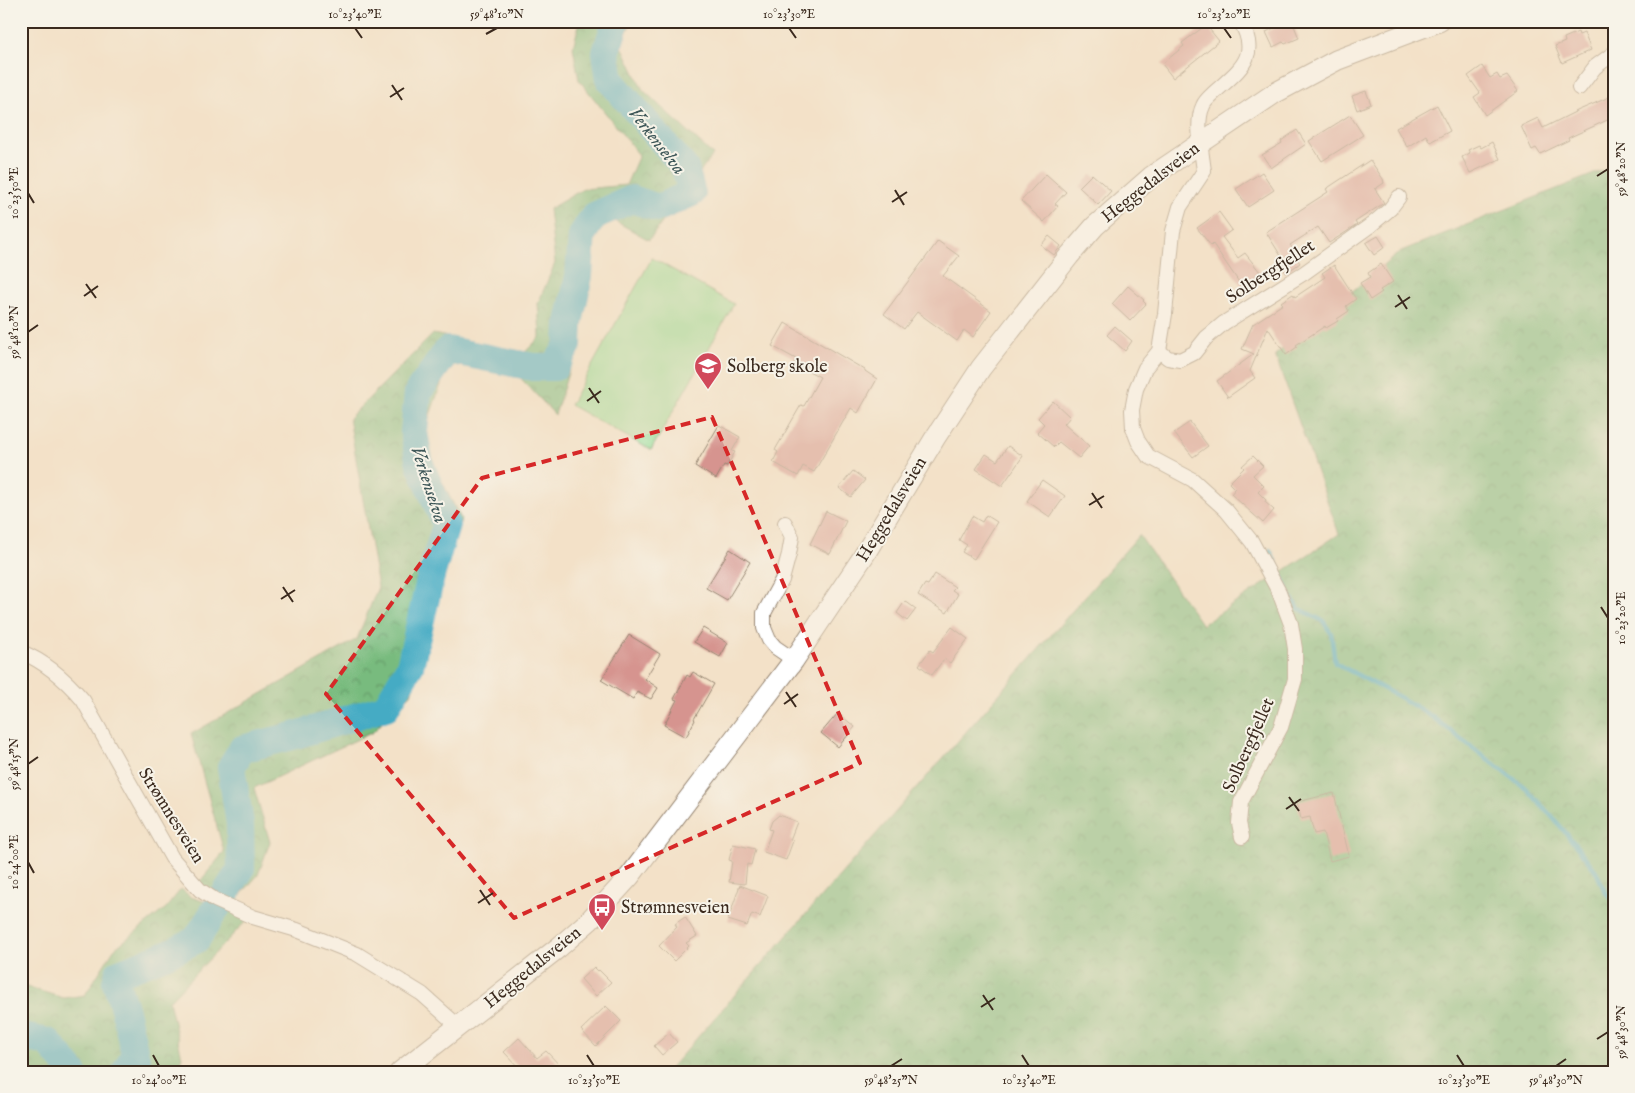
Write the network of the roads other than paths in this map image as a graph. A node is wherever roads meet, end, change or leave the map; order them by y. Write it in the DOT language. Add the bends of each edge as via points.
graph roads {
  1 [pos="1240,21"];
  2 [pos="1440,21"];
  3 [pos="1614,53"];
  4 [pos="1579,88"];
  5 [pos="1200,142"];
  6 [pos="1398,197"];
  7 [pos="1159,351"];
  8 [pos="785,523"];
  9 [pos="21,652"];
  10 [pos="794,660"];
  11 [pos="1242,837"];
  12 [pos="458,1026"];
  13 [pos="400,1072"];
  1 -- 5 [label="street, Solbergfjellet" via="1250,43 1247,59 1203,106"];
  2 -- 5 [label="main road, Heggedalsveien" via="1337,60 1275,93"];
  3 -- 4 [label="street" via="1595,67"];
  5 -- 7 [label="street, Solbergfjellet" via="1204,171 1180,207 1173,231"];
  5 -- 10 [label="main road, Heggedalsveien" via="1152,176 1095,226 981,368 863,557"];
  6 -- 7 [label="street, Solbergfjellet" via="1390,209 1371,225 1304,273 1224,323 1194,353 1180,360 1168,358"];
  7 -- 11 [label="street, Solbergfjellet" via="1145,368 1136,389 1132,410 1133,428 1138,440 1148,456 1192,480 1226,510 1252,542 1279,592 1291,624 1295,679 1281,728 1241,802 1239,823"];
  8 -- 10 [label="street" via="792,537 789,554 782,580 764,613 764,628 768,640"];
  9 -- 12 [label="street, Strømnesveien" via="47,666 83,700 172,858 200,890 253,917 297,930 357,954 422,994"];
  10 -- 12 [label="main road, Heggedalsveien" via="607,903 558,948"];
  12 -- 13 [label="main road, Heggedalsveien"];
}
